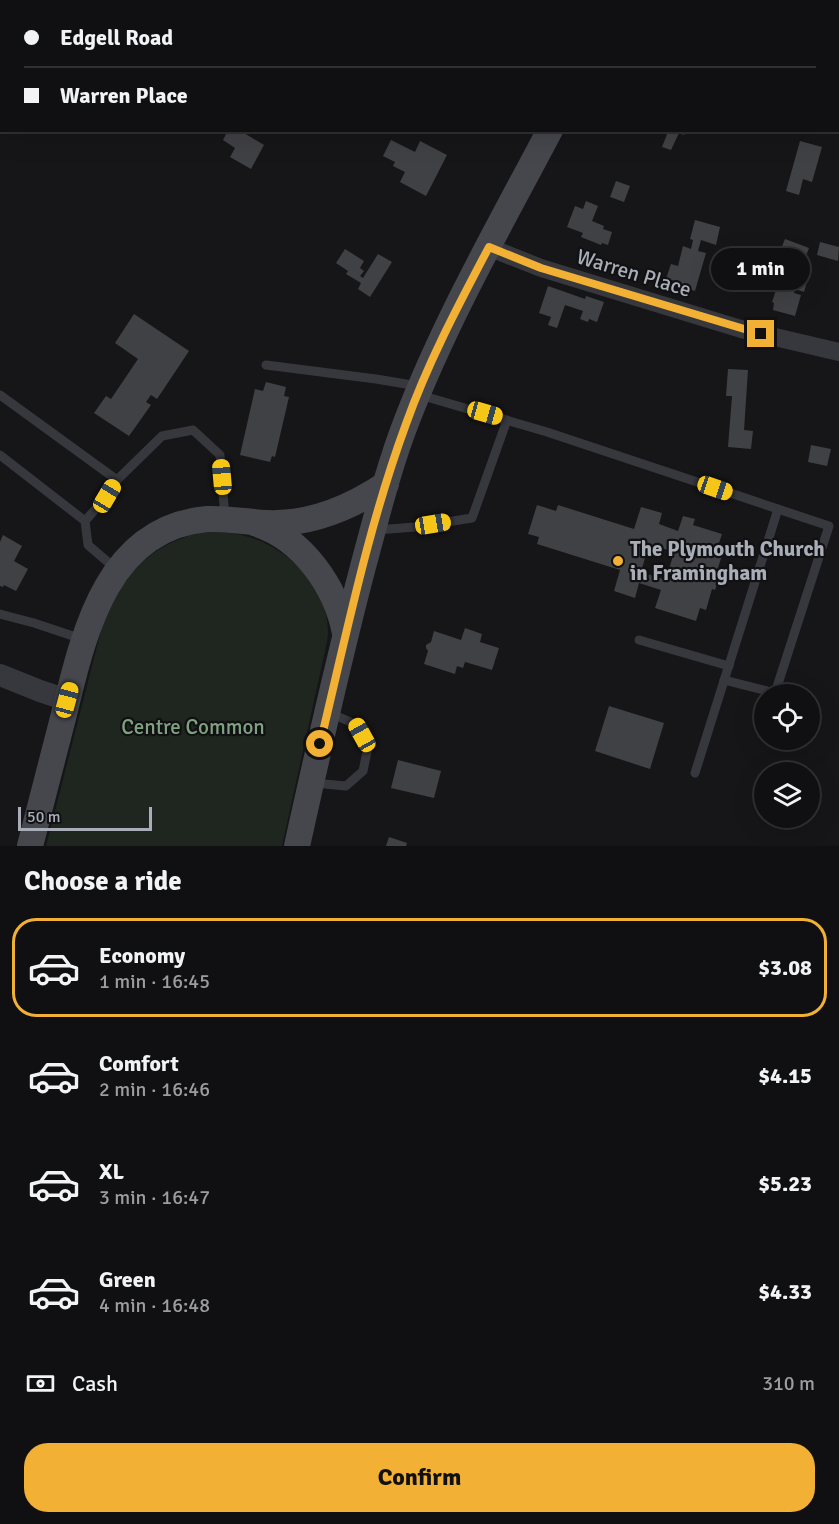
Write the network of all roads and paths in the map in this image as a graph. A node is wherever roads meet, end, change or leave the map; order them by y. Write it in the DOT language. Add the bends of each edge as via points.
graph roads {
  1 [pos="549,132"];
  2 [pos="489,247"];
  3 [pos="839,352"];
  4 [pos="266,365"];
  5 [pos="419,390"];
  6 [pos="0,395"];
  7 [pos="507,420"];
  8 [pos="0,455"];
  9 [pos="117,480"];
  10 [pos="386,484"];
  11 [pos="778,509"];
  12 [pos="235,520"];
  13 [pos="85,521"];
  14 [pos="373,530"];
  15 [pos="117,570"];
  16 [pos="0,614"];
  17 [pos="345,636"];
  18 [pos="84,639"];
  19 [pos="639,639"];
  20 [pos="729,666"];
  21 [pos="0,675"];
  22 [pos="724,680"];
  23 [pos="67,700"];
  24 [pos="328,711"];
  25 [pos="696,773"];
  26 [pos="311,783"];
  27 [pos="30,846"];
  28 [pos="297,846"];
  1 -- 2 [label="main road"];
  2 -- 3 [label="street, Warren Place" via="541,268 741,329"];
  2 -- 5 [label="main road"];
  4 -- 5 [label="lane" via="376,379"];
  5 -- 7 [label="lane"];
  5 -- 10 [label="main road"];
  6 -- 9 [label="lane"];
  7 -- 11 [label="lane"];
  7 -- 14 [label="lane" via="472,518"];
  8 -- 13 [label="lane"];
  9 -- 12 [label="lane" via="162,436 193,430 220,456"];
  9 -- 13 [label="lane"];
  10 -- 12 [label="main road" via="358,502 322,516 285,523"];
  10 -- 14 [label="main road"];
  11 -- 20 [label="lane"];
  11 -- 22 [label="lane" via="829,526 775,693"];
  12 -- 15 [label="main road" via="206,519 172,527 141,544"];
  12 -- 17 [label="main road" via="265,527 309,560 330,587"];
  13 -- 15 [label="lane" via="88,545"];
  14 -- 17 [label="main road"];
  15 -- 18 [label="main road"];
  16 -- 18 [label="lane"];
  17 -- 24 [label="main road"];
  18 -- 23 [label="main road"];
  19 -- 20 [label="lane"];
  20 -- 22 [label="lane"];
  21 -- 23 [label="street"];
  22 -- 25 [label="lane"];
  23 -- 27 [label="main road"];
  24 -- 26 [label="main road"];
  24 -- 26 [label="lane" via="355,724 368,747 363,771 346,786"];
  26 -- 28 [label="main road"];
}
